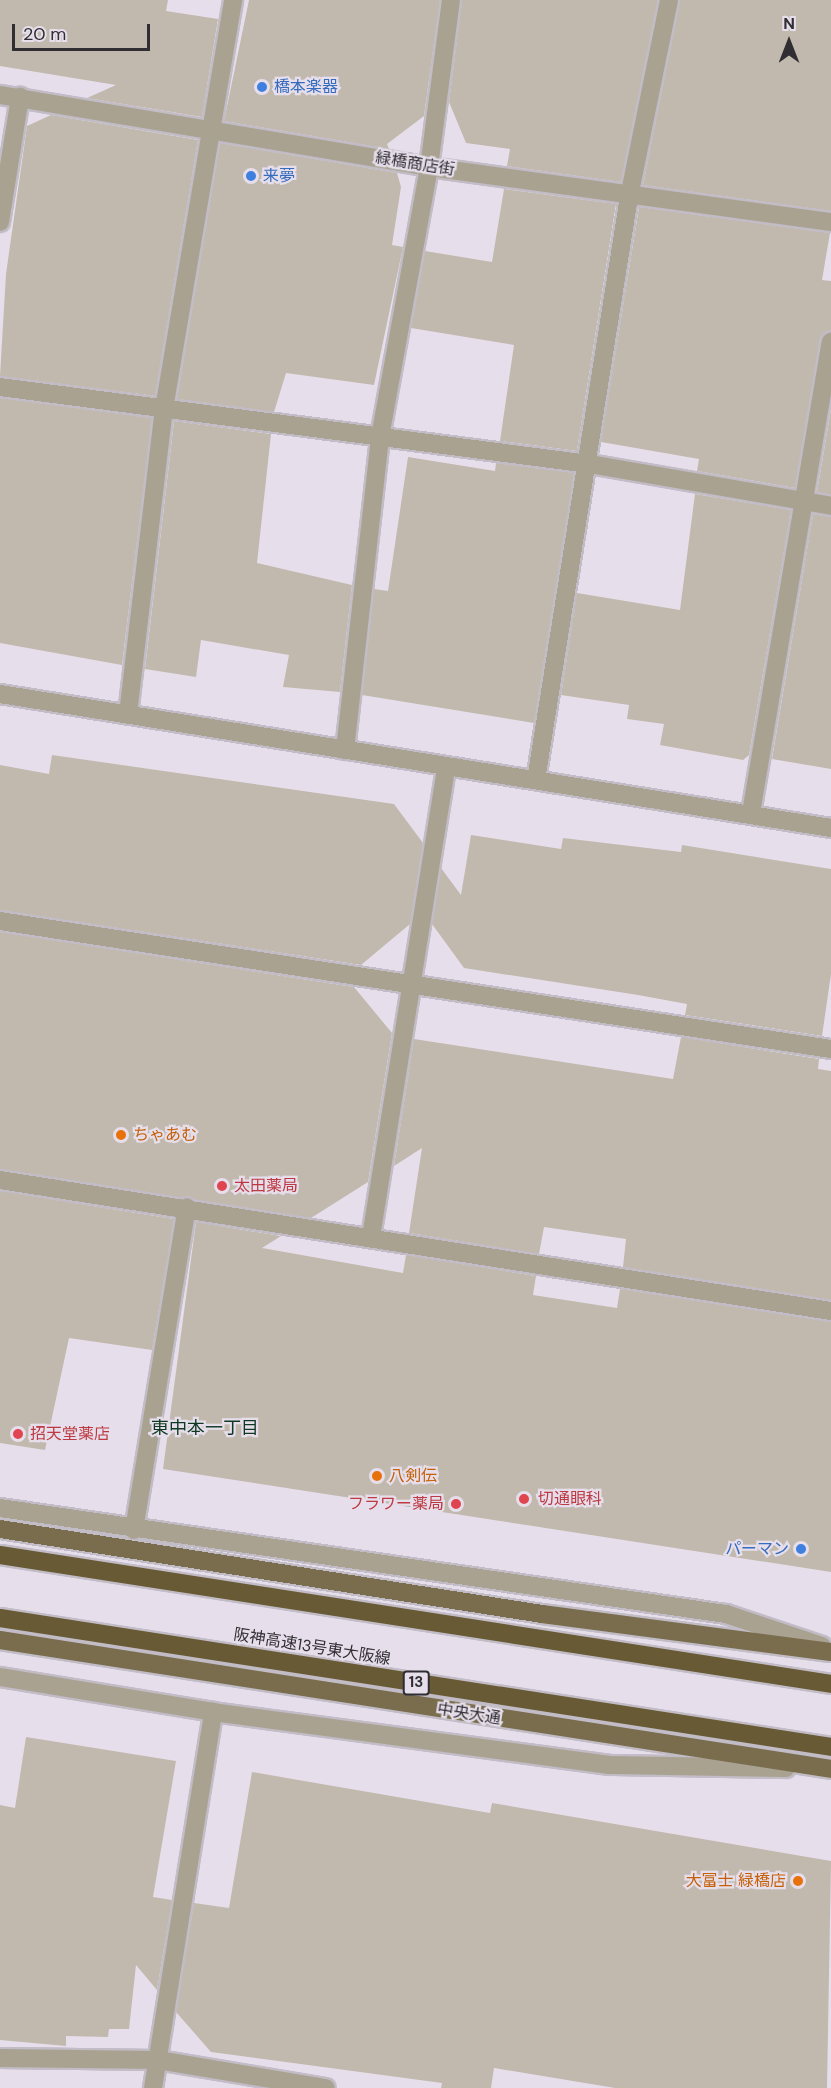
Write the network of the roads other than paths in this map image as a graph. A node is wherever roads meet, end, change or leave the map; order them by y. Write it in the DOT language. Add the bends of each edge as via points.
graph roads {
  1 [pos="233,0"];
  2 [pos="451,0"];
  3 [pos="669,0"];
  4 [pos="0,95"];
  5 [pos="20,97"];
  6 [pos="212,132"];
  7 [pos="429,167"];
  8 [pos="629,197"];
  9 [pos="0,222"];
  10 [pos="831,222"];
  11 [pos="831,342"];
  12 [pos="0,387"];
  13 [pos="164,409"];
  14 [pos="380,437"];
  15 [pos="589,464"];
  16 [pos="804,503"];
  17 [pos="831,506"];
  18 [pos="0,694"];
  19 [pos="128,714"];
  20 [pos="345,750"];
  21 [pos="446,767"];
  22 [pos="536,780"];
  23 [pos="751,813"];
  24 [pos="831,828"];
  25 [pos="0,921"];
  26 [pos="414,981"];
  27 [pos="831,1050"];
  28 [pos="0,1180"];
  29 [pos="187,1208"];
  30 [pos="371,1237"];
  31 [pos="831,1311"];
  32 [pos="0,1508"];
  33 [pos="0,1529"];
  34 [pos="134,1530"];
  35 [pos="0,1555"];
  36 [pos="0,1618"];
  37 [pos="0,1640"];
  38 [pos="831,1651"];
  39 [pos="0,1677"];
  40 [pos="831,1684"];
  41 [pos="213,1712"];
  42 [pos="831,1747"];
  43 [pos="829,1769"];
  44 [pos="0,2058"];
  45 [pos="158,2060"];
  46 [pos="153,2088"];
  47 [pos="326,2088"];
  1 -- 6 [label="street"];
  2 -- 7 [label="street"];
  3 -- 8 [label="street"];
  4 -- 5 [label="street, 緑橋商店街"];
  5 -- 6 [label="street, 緑橋商店街"];
  5 -- 9 [label="street"];
  6 -- 7 [label="street, 緑橋商店街"];
  6 -- 13 [label="street"];
  7 -- 8 [label="street, 緑橋商店街"];
  7 -- 14 [label="street"];
  8 -- 10 [label="street, 緑橋商店街"];
  8 -- 15 [label="street"];
  11 -- 16 [label="street"];
  12 -- 13 [label="street"];
  13 -- 14 [label="street"];
  13 -- 19 [label="street"];
  14 -- 15 [label="street"];
  14 -- 20 [label="street"];
  15 -- 16 [label="street"];
  15 -- 22 [label="street"];
  16 -- 17 [label="street"];
  16 -- 23 [label="street"];
  18 -- 19 [label="street"];
  19 -- 20 [label="street"];
  20 -- 21 [label="street"];
  21 -- 22 [label="street"];
  21 -- 26 [label="street"];
  22 -- 23 [label="street"];
  23 -- 24 [label="street"];
  25 -- 26 [label="street"];
  26 -- 27 [label="street"];
  26 -- 30 [label="street"];
  28 -- 29 [label="street"];
  29 -- 30 [label="street"];
  29 -- 34 [label="street"];
  30 -- 31 [label="street"];
  32 -- 34 [label="street"];
  33 -- 38 [label="main road" via="542,1614"];
  34 -- 38 [label="street" via="726,1614"];
  35 -- 40 [label="highway, bridge"];
  36 -- 42 [label="highway, 阪神高速13号東大阪線 / 13"];
  37 -- 43 [label="main road, 中央大通"];
  39 -- 41 [label="street"];
  41 -- 43 [label="street" via="608,1765"];
  41 -- 45 [label="street"];
  44 -- 45 [label="street"];
  45 -- 46 [label="street"];
  45 -- 47 [label="street"];
}
